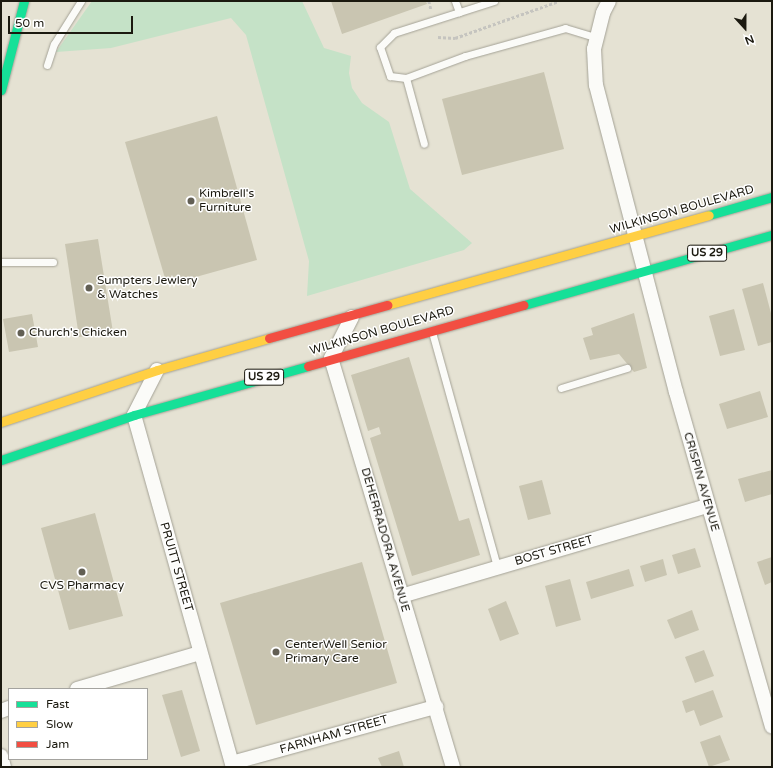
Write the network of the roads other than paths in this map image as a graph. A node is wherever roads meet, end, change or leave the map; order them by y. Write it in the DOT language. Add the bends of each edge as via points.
graph roads {
  1 [pos="24,1"];
  2 [pos="81,1"];
  3 [pos="455,1"];
  4 [pos="494,1"];
  5 [pos="609,1"];
  6 [pos="459,12"];
  7 [pos="597,38"];
  8 [pos="47,65"];
  9 [pos="406,78"];
  10 [pos="1,90"];
  11 [pos="424,144"];
  12 [pos="772,197"];
  13 [pos="772,235"];
  14 [pos="633,236"];
  15 [pos="1,262"];
  16 [pos="53,262"];
  17 [pos="643,270"];
  18 [pos="352,317"];
  19 [pos="431,330"];
  20 [pos="331,358"];
  21 [pos="627,368"];
  22 [pos="157,370"];
  23 [pos="561,388"];
  24 [pos="134,415"];
  25 [pos="1,422"];
  26 [pos="1,460"];
  27 [pos="707,506"];
  28 [pos="497,568"];
  29 [pos="401,596"];
  30 [pos="200,653"];
  31 [pos="80,688"];
  32 [pos="436,707"];
  33 [pos="772,727"];
  34 [pos="1,756"];
  35 [pos="233,765"];
  36 [pos="4,767"];
  37 [pos="453,767"];
  1 -- 10 [label="main road"];
  2 -- 8 [label="lane" via="54,44"];
  3 -- 6 [label="lane"];
  4 -- 6 [label="lane"];
  5 -- 7 [label="street, CRISPIN AVENUE" via="602,13"];
  6 -- 9 [label="lane" via="394,33 380,47 390,76"];
  7 -- 9 [label="lane" via="565,28 464,56"];
  7 -- 14 [label="street, CRISPIN AVENUE" via="594,49 596,85"];
  9 -- 11 [label="lane"];
  12 -- 14 [label="main road, WILKINSON BOULEVARD"];
  13 -- 17 [label="main road, WILKINSON BOULEVARD / US 29"];
  14 -- 17 [label="street, CRISPIN AVENUE"];
  14 -- 18 [label="main road, WILKINSON BOULEVARD"];
  15 -- 16 [label="lane"];
  17 -- 19 [label="main road, WILKINSON BOULEVARD / US 29"];
  17 -- 27 [label="street, CRISPIN AVENUE"];
  18 -- 20 [label="street"];
  18 -- 22 [label="main road, WILKINSON BOULEVARD"];
  19 -- 20 [label="main road, WILKINSON BOULEVARD / US 29"];
  19 -- 28 [label="lane"];
  20 -- 24 [label="main road, WILKINSON BOULEVARD / US 29"];
  20 -- 29 [label="street, DEHERRADORA AVENUE"];
  21 -- 23 [label="lane"];
  22 -- 24 [label="street"];
  22 -- 25 [label="main road, WILKINSON BOULEVARD"];
  24 -- 26 [label="main road, WILKINSON BOULEVARD / US 29"];
  24 -- 30 [label="street, PRUITT STREET"];
  27 -- 28 [label="street, BOST STREET"];
  27 -- 33 [label="street, CRISPIN AVENUE"];
  28 -- 29 [label="street, BOST STREET"];
  29 -- 32 [label="street, DEHERRADORA AVENUE"];
  30 -- 31 [label="street"];
  30 -- 35 [label="street, PRUITT STREET"];
  32 -- 35 [label="street, FARNHAM STREET"];
  32 -- 37 [label="street, DEHERRADORA AVENUE"];
  34 -- 36 [label="street"];
}
